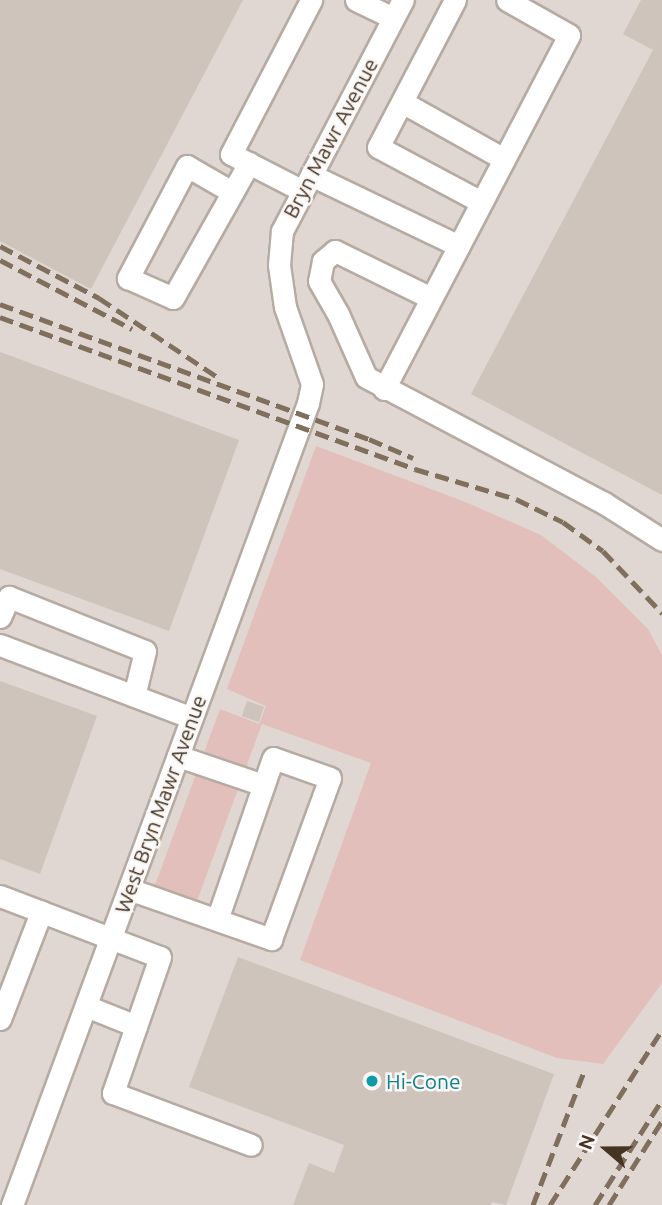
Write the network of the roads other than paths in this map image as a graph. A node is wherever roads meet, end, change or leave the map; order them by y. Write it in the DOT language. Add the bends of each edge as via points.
graph roads {
  1 [pos="311,0"];
  2 [pos="356,0"];
  3 [pos="455,0"];
  4 [pos="507,0"];
  5 [pos="398,9"];
  6 [pos="401,102"];
  7 [pos="504,159"];
  8 [pos="249,163"];
  9 [pos="307,183"];
  10 [pos="232,192"];
  11 [pos="481,202"];
  12 [pos="459,246"];
  13 [pos="431,298"];
  14 [pos="384,388"];
  15 [pos="308,403"];
  16 [pos="662,540"];
  17 [pos="0,617"];
  18 [pos="0,645"];
  19 [pos="134,696"];
  20 [pos="192,718"];
  21 [pos="178,756"];
  22 [pos="263,785"];
  23 [pos="129,890"];
  24 [pos="0,897"];
  25 [pos="41,912"];
  26 [pos="216,920"];
  27 [pos="111,939"];
  28 [pos="86,1006"];
  29 [pos="0,1019"];
  30 [pos="136,1026"];
  31 [pos="251,1145"];
  32 [pos="12,1205"];
  1 -- 8 [label="street" via="231,154"];
  2 -- 5 [label="street"];
  3 -- 6 [label="street"];
  4 -- 7 [label="street" via="569,35"];
  5 -- 9 [label="street, Bryn Mawr Avenue"];
  6 -- 7 [label="street"];
  6 -- 11 [label="street" via="378,147"];
  7 -- 11 [label="street"];
  8 -- 9 [label="street"];
  8 -- 10 [label="street"];
  9 -- 12 [label="street"];
  9 -- 15 [label="street, Bryn Mawr Avenue" via="282,231 279,265 285,307 312,384"];
  10 -- 10 [label="street" via="173,298 128,278 187,166"];
  11 -- 12 [label="street"];
  12 -- 13 [label="street"];
  13 -- 14 [label="street"];
  13 -- 14 [label="street" via="335,251 323,261 319,281 366,377"];
  14 -- 16 [label="street" via="604,503"];
  15 -- 20 [label="street, West Bryn Mawr Avenue"];
  17 -- 19 [label="street" via="9,597 145,651"];
  18 -- 19 [label="street"];
  19 -- 20 [label="street"];
  20 -- 21 [label="street, West Bryn Mawr Avenue"];
  21 -- 22 [label="street"];
  21 -- 23 [label="street, West Bryn Mawr Avenue"];
  22 -- 26 [label="street"];
  22 -- 26 [label="street" via="273,758 330,779 271,939"];
  23 -- 26 [label="street"];
  23 -- 27 [label="street, West Bryn Mawr Avenue"];
  24 -- 25 [label="street"];
  25 -- 27 [label="street"];
  25 -- 29 [label="street"];
  27 -- 28 [label="street, West Bryn Mawr Avenue"];
  27 -- 30 [label="street" via="160,957"];
  28 -- 30 [label="street"];
  28 -- 32 [label="street, West Bryn Mawr Avenue"];
  30 -- 31 [label="street" via="113,1093"];
}
